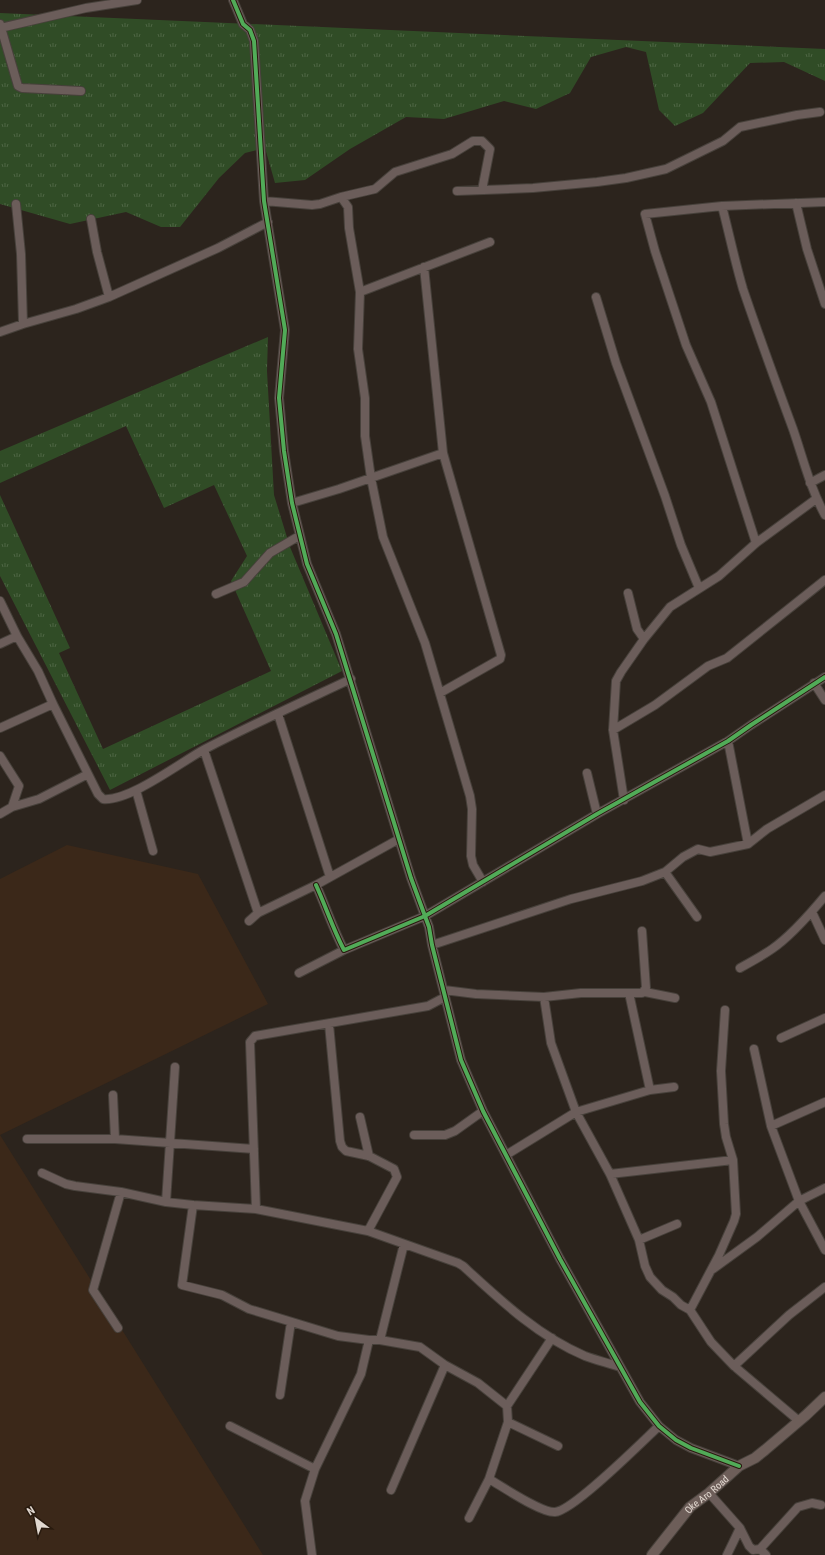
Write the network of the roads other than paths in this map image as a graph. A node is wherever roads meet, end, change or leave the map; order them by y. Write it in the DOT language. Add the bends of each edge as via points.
graph roads {
  1 [pos="138,0"];
  2 [pos="233,0"];
  3 [pos="0,27"];
  4 [pos="81,91"];
  5 [pos="820,112"];
  6 [pos="482,190"];
  7 [pos="457,191"];
  8 [pos="264,197"];
  9 [pos="341,197"];
  10 [pos="825,202"];
  11 [pos="796,203"];
  12 [pos="16,204"];
  13 [pos="722,206"];
  14 [pos="91,219"];
  15 [pos="268,222"];
  16 [pos="490,242"];
  17 [pos="424,267"];
  18 [pos="360,292"];
  19 [pos="109,297"];
  20 [pos="596,297"];
  21 [pos="825,304"];
  22 [pos="23,324"];
  23 [pos="0,332"];
  24 [pos="443,453"];
  25 [pos="825,475"];
  26 [pos="370,478"];
  27 [pos="810,483"];
  28 [pos="816,499"];
  29 [pos="292,502"];
  30 [pos="825,515"];
  31 [pos="299,536"];
  32 [pos="756,543"];
  33 [pos="825,580"];
  34 [pos="699,588"];
  35 [pos="628,593"];
  36 [pos="216,594"];
  37 [pos="0,601"];
  38 [pos="17,636"];
  39 [pos="644,639"];
  40 [pos="0,644"];
  41 [pos="825,677"];
  42 [pos="351,679"];
  43 [pos="814,684"];
  44 [pos="440,693"];
  45 [pos="825,700"];
  46 [pos="53,704"];
  47 [pos="278,714"];
  48 [pos="0,728"];
  49 [pos="613,730"];
  50 [pos="728,741"];
  51 [pos="204,750"];
  52 [pos="0,756"];
  53 [pos="586,773"];
  54 [pos="88,774"];
  55 [pos="136,790"];
  56 [pos="825,795"];
  57 [pos="624,800"];
  58 [pos="12,806"];
  59 [pos="0,814"];
  60 [pos="597,814"];
  61 [pos="399,839"];
  62 [pos="748,844"];
  63 [pos="153,851"];
  64 [pos="665,872"];
  65 [pos="330,877"];
  66 [pos="483,882"];
  67 [pos="316,885"];
  68 [pos="825,896"];
  69 [pos="812,912"];
  70 [pos="258,913"];
  71 [pos="425,916"];
  72 [pos="697,916"];
  73 [pos="249,921"];
  74 [pos="642,931"];
  75 [pos="825,940"];
  76 [pos="432,945"];
  77 [pos="344,950"];
  78 [pos="740,968"];
  79 [pos="299,973"];
  80 [pos="645,992"];
  81 [pos="629,993"];
  82 [pos="444,994"];
  83 [pos="544,998"];
  84 [pos="674,998"];
  85 [pos="725,1010"];
  86 [pos="825,1018"];
  87 [pos="329,1024"];
  88 [pos="781,1038"];
  89 [pos="754,1049"];
  90 [pos="175,1067"];
  91 [pos="674,1087"];
  92 [pos="650,1090"];
  93 [pos="113,1095"];
  94 [pos="825,1102"];
  95 [pos="483,1111"];
  96 [pos="576,1112"];
  97 [pos="360,1117"];
  98 [pos="771,1126"];
  99 [pos="414,1135"];
  100 [pos="27,1139"];
  101 [pos="115,1139"];
  102 [pos="170,1143"];
  103 [pos="254,1149"];
  104 [pos="506,1155"];
  105 [pos="369,1156"];
  106 [pos="733,1160"];
  107 [pos="42,1173"];
  108 [pos="610,1174"];
  109 [pos="825,1188"];
  110 [pos="121,1192"];
  111 [pos="799,1201"];
  112 [pos="166,1202"];
  113 [pos="193,1205"];
  114 [pos="256,1209"];
  115 [pos="677,1224"];
  116 [pos="368,1231"];
  117 [pos="639,1240"];
  118 [pos="404,1244"];
  119 [pos="825,1250"];
  120 [pos="711,1270"];
  121 [pos="825,1287"];
  122 [pos="690,1310"];
  123 [pos="291,1322"];
  124 [pos="118,1328"];
  125 [pos="552,1338"];
  126 [pos="369,1340"];
  127 [pos="380,1340"];
  128 [pos="445,1365"];
  129 [pos="734,1366"];
  130 [pos="620,1367"];
  131 [pos="280,1396"];
  132 [pos="825,1397"];
  133 [pos="507,1406"];
  134 [pos="799,1421"];
  135 [pos="508,1422"];
  136 [pos="230,1426"];
  137 [pos="659,1426"];
  138 [pos="558,1446"];
  139 [pos="739,1466"];
  140 [pos="315,1469"];
  141 [pos="489,1479"];
  142 [pos="391,1490"];
  143 [pos="709,1493"];
  144 [pos="821,1505"];
  145 [pos="469,1518"];
  146 [pos="740,1528"];
  147 [pos="763,1552"];
  148 [pos="312,1555"];
  149 [pos="652,1555"];
  150 [pos="727,1555"];
  1 -- 3 [label="street" via="86,8"];
  2 -- 8 [label="street" via="243,24 253,36"];
  3 -- 4 [label="street" via="18,86"];
  5 -- 6 [label="street" via="797,114 740,127 723,141 666,169 597,182"];
  6 -- 7 [label="street"];
  6 -- 9 [label="street" via="490,150 482,141 473,142 452,154 395,172 375,189"];
  8 -- 9 [label="street" via="312,205"];
  8 -- 15 [label="street"];
  9 -- 18 [label="street" via="348,208"];
  10 -- 11 [label="street"];
  11 -- 13 [label="street"];
  11 -- 21 [label="street" via="807,249"];
  12 -- 22 [label="street" via="21,254"];
  13 -- 27 [label="street" via="743,287"];
  13 -- 32 [label="street" via="645,214 683,339 712,402"];
  14 -- 19 [label="street"];
  15 -- 19 [label="street" via="218,248"];
  15 -- 29 [label="street" via="285,330 279,398"];
  16 -- 17 [label="street"];
  17 -- 18 [label="street"];
  17 -- 24 [label="street"];
  18 -- 26 [label="street" via="358,349 364,384 365,436"];
  19 -- 22 [label="street"];
  20 -- 34 [label="street" via="616,363 681,546"];
  22 -- 23 [label="street"];
  24 -- 26 [label="street"];
  24 -- 44 [label="street" via="501,655 500,659"];
  25 -- 27 [label="street"];
  26 -- 29 [label="street"];
  26 -- 44 [label="street" via="383,537 425,643"];
  27 -- 28 [label="street"];
  28 -- 30 [label="street"];
  28 -- 32 [label="street"];
  29 -- 31 [label="street"];
  31 -- 36 [label="street" via="270,553 244,582"];
  31 -- 42 [label="street" via="307,564 336,634"];
  32 -- 34 [label="street" via="719,576"];
  33 -- 49 [label="street" via="727,658 708,666 656,705"];
  34 -- 39 [label="street" via="670,607"];
  35 -- 39 [label="street" via="637,629"];
  37 -- 38 [label="street"];
  38 -- 40 [label="street"];
  38 -- 46 [label="street"];
  39 -- 49 [label="street" via="616,681"];
  41 -- 43 [label="street"];
  42 -- 47 [label="street"];
  42 -- 61 [label="street"];
  43 -- 45 [label="street"];
  43 -- 50 [label="street"];
  44 -- 66 [label="street" via="470,796 471,856"];
  46 -- 48 [label="street"];
  46 -- 54 [label="street"];
  47 -- 51 [label="street"];
  47 -- 65 [label="street"];
  49 -- 57 [label="street"];
  50 -- 57 [label="street"];
  50 -- 62 [label="street"];
  51 -- 55 [label="street"];
  51 -- 70 [label="street"];
  52 -- 58 [label="street" via="19,786"];
  53 -- 60 [label="street"];
  54 -- 55 [label="street" via="103,799 116,799"];
  54 -- 58 [label="street" via="39,799"];
  55 -- 63 [label="street"];
  56 -- 62 [label="street"];
  57 -- 60 [label="street"];
  58 -- 59 [label="street"];
  60 -- 66 [label="street"];
  61 -- 65 [label="street"];
  61 -- 71 [label="street"];
  62 -- 64 [label="street" via="710,852 698,850 683,857"];
  64 -- 72 [label="street"];
  64 -- 76 [label="street" via="642,881 571,899"];
  65 -- 67 [label="street"];
  66 -- 71 [label="street"];
  67 -- 70 [label="street"];
  67 -- 77 [label="street" via="333,930"];
  68 -- 69 [label="street"];
  69 -- 75 [label="street"];
  69 -- 78 [label="street" via="773,949"];
  70 -- 73 [label="street"];
  71 -- 76 [label="street"];
  71 -- 77 [label="street"];
  74 -- 80 [label="street"];
  76 -- 82 [label="street"];
  77 -- 79 [label="street"];
  80 -- 81 [label="street"];
  80 -- 84 [label="street"];
  81 -- 83 [label="street" via="581,993"];
  81 -- 92 [label="street"];
  82 -- 83 [label="street"];
  82 -- 87 [label="street" via="428,1006"];
  82 -- 95 [label="street" via="461,1060"];
  83 -- 96 [label="street" via="551,1043"];
  85 -- 106 [label="street" via="721,1071 724,1124"];
  86 -- 88 [label="street"];
  87 -- 103 [label="street" via="254,1036 251,1039"];
  87 -- 105 [label="street" via="340,1142 346,1151"];
  89 -- 98 [label="street"];
  90 -- 102 [label="street"];
  91 -- 92 [label="street"];
  92 -- 96 [label="street"];
  93 -- 101 [label="street"];
  94 -- 98 [label="street"];
  95 -- 99 [label="street" via="445,1135"];
  95 -- 104 [label="street"];
  96 -- 104 [label="street"];
  96 -- 108 [label="street"];
  97 -- 105 [label="street"];
  98 -- 111 [label="street"];
  100 -- 101 [label="street"];
  101 -- 102 [label="street"];
  102 -- 103 [label="street"];
  102 -- 112 [label="street"];
  103 -- 114 [label="street"];
  104 -- 130 [label="street"];
  105 -- 116 [label="street" via="394,1169 397,1177"];
  106 -- 108 [label="street"];
  106 -- 120 [label="street" via="736,1214"];
  107 -- 110 [label="street" via="66,1184"];
  108 -- 117 [label="street"];
  109 -- 111 [label="street"];
  110 -- 112 [label="street"];
  110 -- 124 [label="street" via="93,1290"];
  111 -- 119 [label="street"];
  111 -- 120 [label="street" via="757,1237"];
  112 -- 113 [label="street"];
  113 -- 114 [label="street"];
  113 -- 123 [label="street" via="182,1285 222,1295 249,1309"];
  114 -- 116 [label="street"];
  115 -- 117 [label="street"];
  116 -- 118 [label="street"];
  117 -- 122 [label="street" via="650,1277 662,1290"];
  118 -- 125 [label="street" via="463,1266 513,1311"];
  118 -- 127 [label="street"];
  120 -- 122 [label="street"];
  121 -- 129 [label="street" via="789,1315"];
  122 -- 129 [label="street" via="711,1342"];
  123 -- 126 [label="street" via="338,1336"];
  123 -- 131 [label="street"];
  125 -- 130 [label="street" via="584,1356"];
  125 -- 133 [label="street"];
  126 -- 127 [label="street"];
  126 -- 140 [label="street" via="361,1374"];
  127 -- 128 [label="street" via="420,1347"];
  128 -- 133 [label="street" via="478,1383"];
  128 -- 142 [label="street"];
  129 -- 134 [label="street"];
  130 -- 137 [label="street" via="640,1402"];
  132 -- 134 [label="main road, Oke Aro Road"];
  133 -- 135 [label="street"];
  134 -- 139 [label="main road, Oke Aro Road" via="755,1458"];
  135 -- 138 [label="street"];
  135 -- 141 [label="street"];
  136 -- 140 [label="street"];
  137 -- 139 [label="street" via="691,1448"];
  137 -- 141 [label="street" via="582,1497 555,1512 544,1510"];
  139 -- 143 [label="main road, Oke Aro Road"];
  140 -- 148 [label="street" via="305,1501"];
  141 -- 145 [label="street"];
  143 -- 146 [label="street"];
  143 -- 149 [label="main road, Oke Aro Road" via="690,1507"];
  144 -- 147 [label="street" via="812,1503 798,1508"];
  146 -- 147 [label="street" via="749,1546 753,1550"];
  146 -- 150 [label="street"];
}
